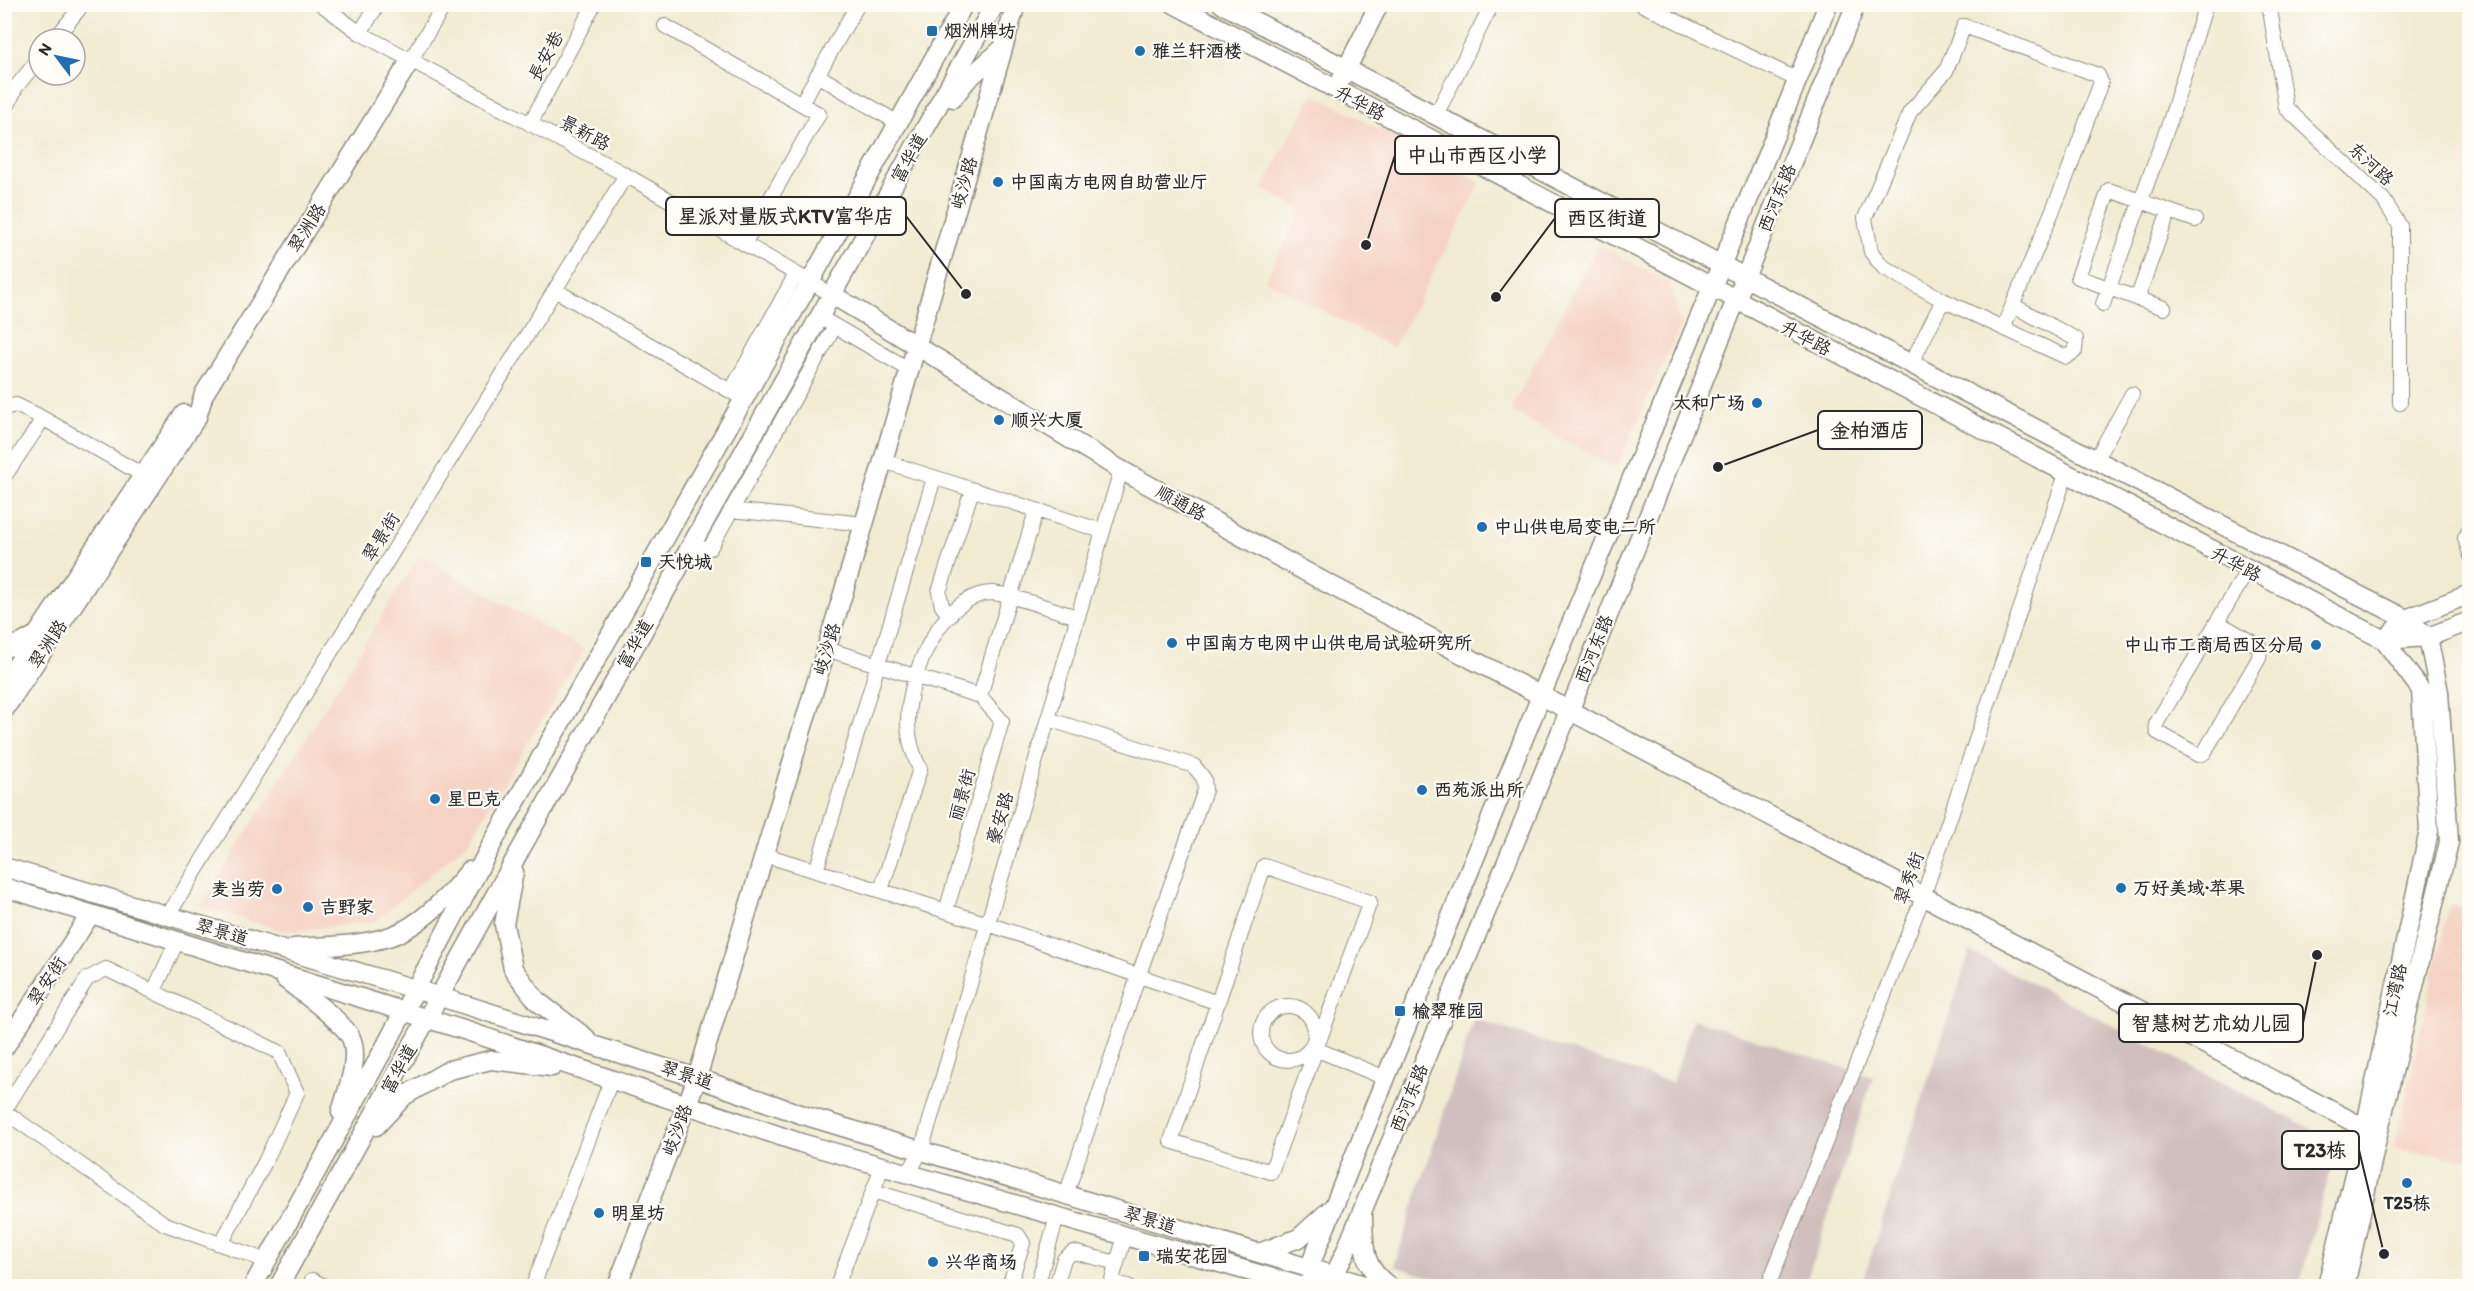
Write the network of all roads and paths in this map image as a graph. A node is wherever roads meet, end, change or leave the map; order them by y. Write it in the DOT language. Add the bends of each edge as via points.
graph roads {
  1 [pos="83,4"];
  2 [pos="321,4"];
  3 [pos="378,4"];
  4 [pos="445,4"];
  5 [pos="594,4"];
  6 [pos="858,4"];
  7 [pos="964,4"];
  8 [pos="995,4"];
  9 [pos="1016,4"];
  10 [pos="1174,4"];
  11 [pos="1222,4"];
  12 [pos="1379,4"];
  13 [pos="1492,4"];
  14 [pos="1641,4"];
  15 [pos="1828,4"];
  16 [pos="1856,4"];
  17 [pos="2206,4"];
  18 [pos="2269,4"];
  19 [pos="65,27"];
  20 [pos="665,27"];
  21 [pos="360,33"];
  22 [pos="1003,48"];
  23 [pos="935,56"];
  24 [pos="410,61"];
  25 [pos="1346,69"];
  26 [pos="958,70"];
  27 [pos="27,74"];
  28 [pos="817,75"];
  29 [pos="1798,80"];
  30 [pos="1336,91"];
  31 [pos="801,104"];
  32 [pos="4,114"];
  33 [pos="1436,116"];
  34 [pos="898,123"];
  35 [pos="530,124"];
  36 [pos="1425,137"];
  37 [pos="918,142"];
  38 [pos="626,175"];
  39 [pos="2140,201"];
  40 [pos="2169,211"];
  41 [pos="2195,220"];
  42 [pos="744,244"];
  43 [pos="1723,263"];
  44 [pos="1745,275"];
  45 [pos="803,278"];
  46 [pos="1712,289"];
  47 [pos="2109,289"];
  48 [pos="555,290"];
  49 [pos="831,294"];
  50 [pos="2137,299"];
  51 [pos="1943,300"];
  52 [pos="1735,301"];
  53 [pos="2103,304"];
  54 [pos="2014,306"];
  55 [pos="2164,308"];
  56 [pos="818,316"];
  57 [pos="835,326"];
  58 [pos="2003,327"];
  59 [pos="917,345"];
  60 [pos="1911,364"];
  61 [pos="910,370"];
  62 [pos="204,394"];
  63 [pos="2132,394"];
  64 [pos="737,395"];
  65 [pos="2400,402"];
  66 [pos="4,408"];
  67 [pos="43,419"];
  68 [pos="883,461"];
  69 [pos="2095,461"];
  70 [pos="1121,470"];
  71 [pos="2066,474"];
  72 [pos="143,476"];
  73 [pos="4,477"];
  74 [pos="934,478"];
  75 [pos="972,490"];
  76 [pos="731,510"];
  77 [pos="1036,511"];
  78 [pos="864,524"];
  79 [pos="2469,529"];
  80 [pos="1102,531"];
  81 [pos="691,544"];
  82 [pos="2469,554"];
  83 [pos="2248,570"];
  84 [pos="2469,594"];
  85 [pos="1010,598"];
  86 [pos="950,616"];
  87 [pos="1078,617"];
  88 [pos="2406,619"];
  89 [pos="2469,621"];
  90 [pos="2217,622"];
  91 [pos="39,633"];
  92 [pos="2428,637"];
  93 [pos="2384,640"];
  94 [pos="4,648"];
  95 [pos="826,649"];
  96 [pos="17,665"];
  97 [pos="878,665"];
  98 [pos="915,676"];
  99 [pos="4,684"];
  100 [pos="2430,691"];
  101 [pos="980,696"];
  102 [pos="1540,696"];
  103 [pos="4,710"];
  104 [pos="1569,711"];
  105 [pos="1048,719"];
  106 [pos="492,844"];
  107 [pos="518,854"];
  108 [pos="765,855"];
  109 [pos="4,867"];
  110 [pos="816,871"];
  111 [pos="4,887"];
  112 [pos="881,890"];
  113 [pos="1923,897"];
  114 [pos="946,911"];
  115 [pos="90,915"];
  116 [pos="167,917"];
  117 [pos="988,924"];
  118 [pos="177,941"];
  119 [pos="283,949"];
  120 [pos="274,971"];
  121 [pos="1139,974"];
  122 [pos="415,989"];
  123 [pos="154,991"];
  124 [pos="440,997"];
  125 [pos="1218,1003"];
  126 [pos="402,1012"];
  127 [pos="427,1019"];
  128 [pos="597,1046"];
  129 [pos="4,1048"];
  130 [pos="1314,1048"];
  131 [pos="588,1071"];
  132 [pos="612,1078"];
  133 [pos="697,1078"];
  134 [pos="1385,1078"];
  135 [pos="687,1104"];
  136 [pos="2372,1132"];
  137 [pos="334,1140"];
  138 [pos="355,1150"];
  139 [pos="921,1151"];
  140 [pos="882,1167"];
  141 [pos="908,1174"];
  142 [pos="873,1191"];
  143 [pos="1066,1195"];
  144 [pos="1335,1205"];
  145 [pos="1363,1210"];
  146 [pos="1057,1217"];
  147 [pos="1125,1236"];
  148 [pos="221,1244"];
  149 [pos="1259,1253"];
  150 [pos="267,1261"];
  151 [pos="1117,1263"];
  152 [pos="1309,1268"];
  153 [pos="1250,1272"];
  154 [pos="312,1280"];
  155 [pos="1328,1281"];
  156 [pos="1111,1284"];
  157 [pos="253,1287"];
  158 [pos="279,1287"];
  159 [pos="324,1287"];
  160 [pos="533,1287"];
  161 [pos="617,1287"];
  162 [pos="837,1287"];
  163 [pos="1009,1287"];
  164 [pos="1037,1287"];
  165 [pos="1056,1287"];
  166 [pos="1128,1287"];
  167 [pos="1264,1287"];
  168 [pos="1300,1287"];
  169 [pos="1315,1287"];
  170 [pos="1368,1287"];
  171 [pos="1389,1287"];
  172 [pos="1768,1287"];
  173 [pos="2327,1287"];
  174 [pos="2345,1287"];
  1 -- 19 [label="street"];
  2 -- 21 [label="street, 景新路"];
  3 -- 21 [label="street"];
  4 -- 24 [label="street"];
  5 -- 35 [label="street, 長安巷"];
  6 -- 28 [label="street"];
  7 -- 23 [label="street, 富华道"];
  8 -- 26 [label="street, 富华道"];
  9 -- 22 [label="street, 岐沙路"];
  10 -- 30 [label="street, 升华路"];
  11 -- 25 [label="street, 升华路"];
  12 -- 25 [label="street"];
  13 -- 33 [label="street"];
  14 -- 29 [label="street"];
  15 -- 29 [label="street, 西河东路"];
  16 -- 44 [label="street, 西河东路"];
  17 -- 39 [label="street"];
  18 -- 65 [label="street, 东河路" via="2286,108 2383,199 2400,226"];
  20 -- 31 [label="street"];
  21 -- 24 [label="street, 景新路"];
  22 -- 37 [label="street" via="967,80"];
  22 -- 59 [label="street, 岐沙路"];
  23 -- 26 [label="street"];
  23 -- 34 [label="street, 富华道"];
  24 -- 35 [label="street, 景新路"];
  24 -- 62 [label="street, 翠洲路"];
  25 -- 30 [label="street"];
  25 -- 33 [label="street, 升华路"];
  26 -- 37 [label="street, 富华道"];
  27 -- 32 [label="street"];
  28 -- 31 [label="street"];
  28 -- 34 [label="street"];
  29 -- 43 [label="street, 西河东路"];
  30 -- 36 [label="street, 升华路"];
  31 -- 42 [label="street" via="819,114"];
  33 -- 36 [label="street"];
  33 -- 43 [label="street, 升华路"];
  34 -- 45 [label="street, 富华道"];
  35 -- 38 [label="street, 景新路"];
  36 -- 46 [label="street, 升华路"];
  37 -- 49 [label="street, 富华道"];
  38 -- 42 [label="street, 景新路"];
  38 -- 48 [label="street, 翠景街"];
  39 -- 40 [label="street"];
  39 -- 47 [label="street"];
  39 -- 47 [label="street" via="2109,190 2078,277"];
  40 -- 41 [label="street"];
  40 -- 50 [label="street"];
  42 -- 45 [label="street, 景新路"];
  43 -- 44 [label="street, 升华路"];
  43 -- 46 [label="street, 西河东路"];
  44 -- 52 [label="street, 西河东路"];
  44 -- 60 [label="street, 升华路"];
  45 -- 49 [label="street, 景新路"];
  45 -- 64 [label="street, 富华道"];
  46 -- 52 [label="street, 升华路"];
  46 -- 102 [label="street, 西河东路"];
  47 -- 50 [label="street"];
  47 -- 53 [label="street"];
  48 -- 64 [label="street"];
  48 -- 116 [label="street, 翠景街"];
  49 -- 56 [label="street, 富华道"];
  49 -- 59 [label="street, 顺通路"];
  50 -- 55 [label="street"];
  51 -- 54 [label="street" via="1883,267 1871,252 1865,218 1910,112 1946,71 1964,26 2098,75 2101,82"];
  51 -- 58 [label="street"];
  51 -- 60 [label="street"];
  52 -- 71 [label="street, 升华路"];
  52 -- 104 [label="street, 西河东路"];
  54 -- 58 [label="street"];
  54 -- 58 [label="street" via="2076,339 2075,351 2066,357"];
  56 -- 57 [label="street"];
  56 -- 81 [label="street, 富华道"];
  57 -- 61 [label="street"];
  57 -- 76 [label="street"];
  59 -- 61 [label="street, 岐沙路"];
  59 -- 70 [label="street, 顺通路"];
  60 -- 69 [label="street, 升华路"];
  61 -- 68 [label="street, 岐沙路"];
  62 -- 72 [label="street, 翠洲路" via="187,409"];
  62 -- 96 [label="street, 翠洲路" via="197,417"];
  63 -- 69 [label="street"];
  64 -- 106 [label="street, 富华道"];
  66 -- 67 [label="street" via="16,405"];
  67 -- 72 [label="street"];
  67 -- 73 [label="street"];
  68 -- 74 [label="street"];
  68 -- 78 [label="street, 岐沙路"];
  69 -- 88 [label="street, 升华路"];
  70 -- 80 [label="street, 豪安路"];
  70 -- 102 [label="street, 顺通路"];
  71 -- 83 [label="street, 升华路"];
  71 -- 113 [label="street, 翠秀街"];
  72 -- 91 [label="street, 翠洲路"];
  74 -- 75 [label="street"];
  74 -- 97 [label="street"];
  75 -- 77 [label="street"];
  75 -- 86 [label="street" via="939,592 942,606"];
  76 -- 78 [label="street"];
  76 -- 81 [label="street" via="710,548 700,549"];
  77 -- 80 [label="street"];
  77 -- 85 [label="street"];
  78 -- 95 [label="street, 岐沙路"];
  79 -- 82 [label="street" via="2465,538"];
  80 -- 87 [label="street, 豪安路"];
  81 -- 107 [label="street, 富华道"];
  83 -- 90 [label="street"];
  83 -- 93 [label="street, 升华路"];
  84 -- 88 [label="street"];
  85 -- 86 [label="street" via="994,593 967,600"];
  85 -- 87 [label="street"];
  85 -- 101 [label="street"];
  86 -- 98 [label="street" via="934,637"];
  87 -- 105 [label="street, 豪安路"];
  88 -- 92 [label="street, 升华路"];
  88 -- 93 [label="street"];
  89 -- 92 [label="street"];
  90 -- 90 [label="street" via="2156,724 2157,732 2198,755 2204,753 2259,658 2260,647"];
  91 -- 94 [label="street"];
  91 -- 96 [label="street, 翠洲路"];
  92 -- 93 [label="street"];
  92 -- 100 [label="street"];
  93 -- 100 [label="street, 升华路"];
  95 -- 97 [label="street"];
  95 -- 108 [label="street, 岐沙路"];
  96 -- 99 [label="street, 翠洲路"];
  96 -- 103 [label="street, 翠洲路"];
  97 -- 98 [label="street"];
  97 -- 110 [label="street"];
  98 -- 101 [label="street"];
  98 -- 112 [label="street" via="908,724 911,751 920,769"];
  100 -- 136 [label="street, 江湾路" via="2449,842"];
  101 -- 114 [label="street, 丽景街" via="1002,721"];
  102 -- 104 [label="street, 顺通路"];
  102 -- 134 [label="street, 西河东路"];
  104 -- 113 [label="street, 顺通路"];
  104 -- 145 [label="street, 西河东路"];
  105 -- 117 [label="street, 豪安路"];
  105 -- 121 [label="street" via="1194,766 1204,779 1205,790"];
  106 -- 119 [label="street" via="435,908 393,935 355,944"];
  106 -- 122 [label="street, 富华道"];
  107 -- 124 [label="street, 富华道"];
  107 -- 128 [label="street" via="504,924 513,969 537,1001"];
  108 -- 110 [label="street"];
  108 -- 133 [label="street, 岐沙路"];
  109 -- 116 [label="street, 翠景道"];
  110 -- 112 [label="street"];
  111 -- 115 [label="street, 翠景道"];
  112 -- 114 [label="street"];
  113 -- 136 [label="street, 顺通路"];
  113 -- 172 [label="street, 翠秀街"];
  114 -- 117 [label="street"];
  115 -- 118 [label="street, 翠景道"];
  115 -- 129 [label="street, 翠安街"];
  116 -- 119 [label="street, 翠景道"];
  117 -- 121 [label="street"];
  117 -- 139 [label="street, 豪安路"];
  118 -- 120 [label="street, 翠景道"];
  118 -- 123 [label="street"];
  119 -- 122 [label="street, 翠景道"];
  120 -- 126 [label="street, 翠景道"];
  120 -- 137 [label="street" via="322,1008 351,1038 353,1066"];
  121 -- 125 [label="street"];
  121 -- 143 [label="street"];
  122 -- 124 [label="street, 翠景道"];
  122 -- 126 [label="street, 富华道"];
  123 -- 148 [label="street" via="279,1052 297,1094"];
  123 -- 148 [label="street" via="106,969 87,980 4,1111 165,1224"];
  124 -- 127 [label="street, 富华道"];
  124 -- 128 [label="street, 翠景道"];
  125 -- 130 [label="street" via="1171,1141 1271,1172"];
  125 -- 130 [label="street" via="1264,866 1370,902"];
  126 -- 127 [label="street, 翠景道"];
  126 -- 137 [label="street, 富华道"];
  127 -- 131 [label="street, 翠景道"];
  127 -- 138 [label="street, 富华道"];
  128 -- 133 [label="street, 翠景道"];
  130 -- 134 [label="street"];
  131 -- 132 [label="street, 翠景道"];
  131 -- 138 [label="street" via="491,1060 449,1070 404,1096"];
  132 -- 135 [label="street, 翠景道"];
  132 -- 160 [label="street"];
  133 -- 135 [label="street, 岐沙路"];
  133 -- 139 [label="street, 翠景道"];
  134 -- 144 [label="street, 西河东路"];
  135 -- 140 [label="street, 翠景道"];
  135 -- 161 [label="street, 岐沙路"];
  136 -- 173 [label="street, 江湾路"];
  136 -- 174 [label="street, 江湾路"];
  137 -- 150 [label="street, 富华道"];
  138 -- 158 [label="street, 富华道"];
  139 -- 141 [label="street, 豪安路"];
  139 -- 143 [label="street, 翠景道"];
  140 -- 141 [label="street, 翠景道"];
  140 -- 142 [label="street"];
  141 -- 146 [label="street, 翠景道"];
  142 -- 162 [label="street"];
  142 -- 163 [label="street" via="1018,1235 1023,1244"];
  143 -- 149 [label="street, 翠景道"];
  144 -- 149 [label="street" via="1299,1238"];
  144 -- 152 [label="street, 西河东路"];
  145 -- 155 [label="street, 西河东路"];
  145 -- 171 [label="street" via="1365,1255 1374,1276"];
  146 -- 147 [label="street, 翠景道"];
  146 -- 164 [label="street"];
  147 -- 151 [label="street"];
  147 -- 153 [label="street, 翠景道"];
  148 -- 150 [label="street"];
  149 -- 152 [label="street, 翠景道"];
  150 -- 157 [label="street, 富华道"];
  151 -- 156 [label="street"];
  151 -- 165 [label="street" via="1073,1252 1064,1259"];
  152 -- 155 [label="street, 翠景道"];
  152 -- 169 [label="street"];
  153 -- 167 [label="street"];
  153 -- 168 [label="street, 翠景道"];
  154 -- 159 [label="street"];
  155 -- 170 [label="street, 翠景道"];
  156 -- 166 [label="street"];
}
